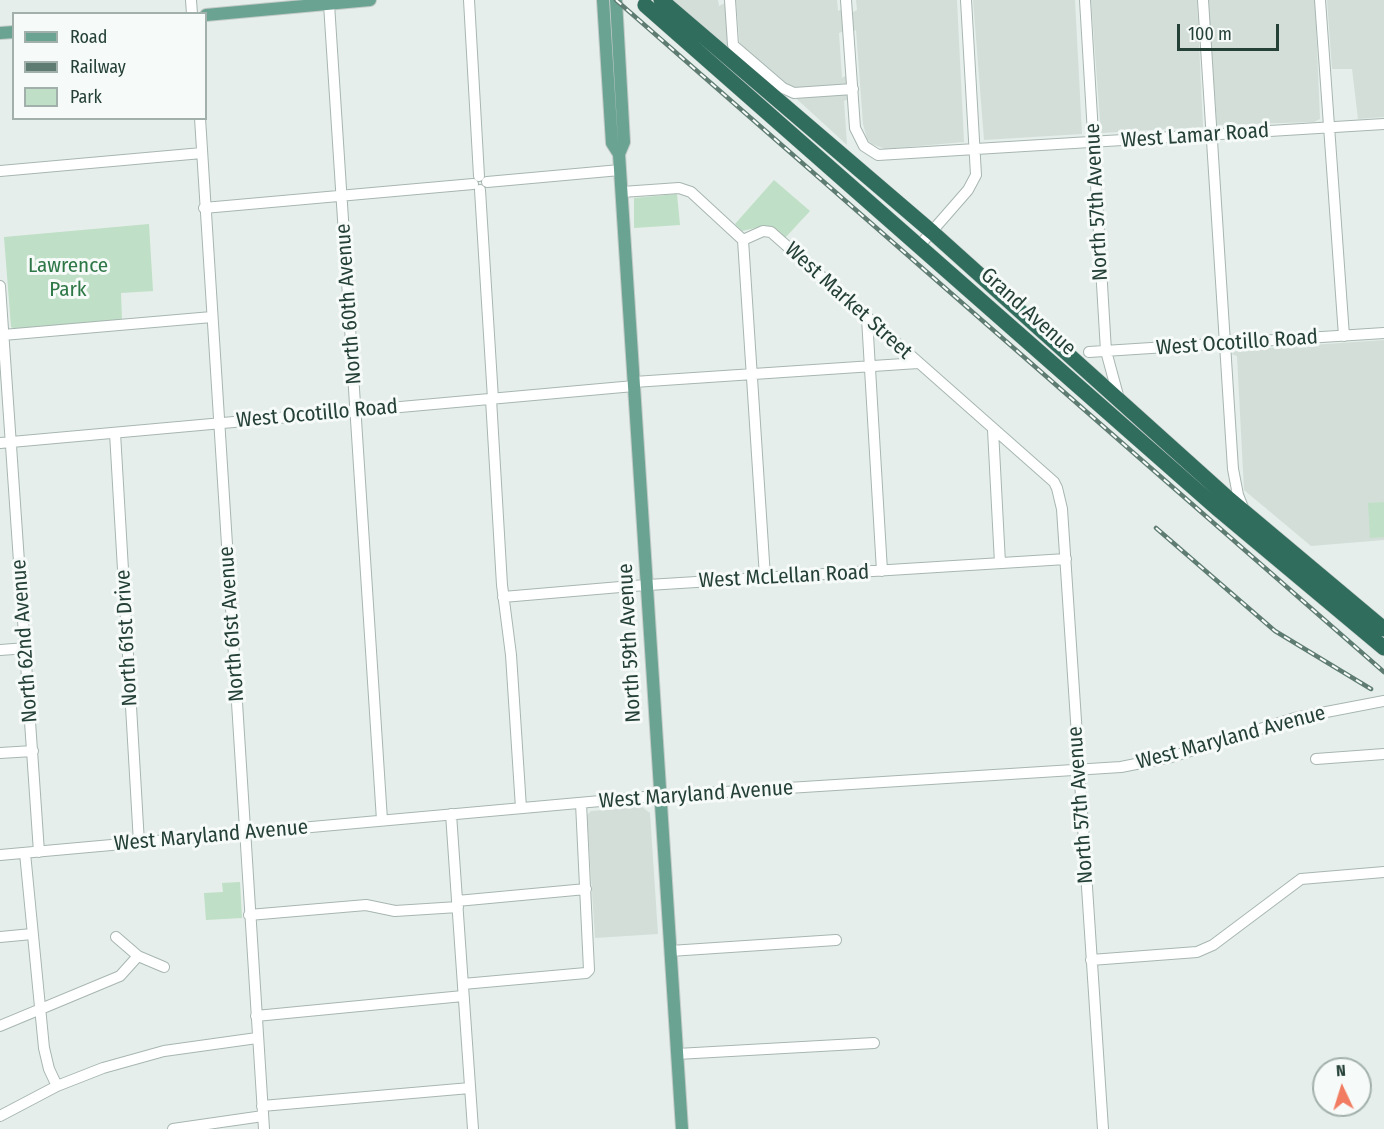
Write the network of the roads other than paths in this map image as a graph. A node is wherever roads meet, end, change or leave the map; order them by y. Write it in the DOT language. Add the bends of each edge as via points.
graph roads {
  1 [pos="370,0"];
  2 [pos="469,0"];
  3 [pos="603,0"];
  4 [pos="616,0"];
  5 [pos="625,0"];
  6 [pos="661,0"];
  7 [pos="730,0"];
  8 [pos="846,0"];
  9 [pos="966,0"];
  10 [pos="1085,0"];
  11 [pos="1203,0"];
  12 [pos="1320,0"];
  13 [pos="333,2"];
  14 [pos="645,5"];
  15 [pos="207,15"];
  16 [pos="618,40"];
  17 [pos="853,89"];
  18 [pos="200,120"];
  19 [pos="1384,124"];
  20 [pos="1329,128"];
  21 [pos="1211,135"];
  22 [pos="1094,143"];
  23 [pos="976,150"];
  24 [pos="202,153"];
  25 [pos="619,154"];
  26 [pos="620,170"];
  27 [pos="0,171"];
  28 [pos="480,183"];
  29 [pos="622,192"];
  30 [pos="341,196"];
  31 [pos="204,208"];
  32 [pos="932,232"];
  33 [pos="742,240"];
  34 [pos="920,245"];
  35 [pos="0,286"];
  36 [pos="212,317"];
  37 [pos="867,318"];
  38 [pos="1384,333"];
  39 [pos="3,335"];
  40 [pos="1344,336"];
  41 [pos="1226,343"];
  42 [pos="1106,351"];
  43 [pos="1089,352"];
  44 [pos="918,363"];
  45 [pos="870,366"];
  46 [pos="752,375"];
  47 [pos="634,384"];
  48 [pos="492,399"];
  49 [pos="1120,402"];
  50 [pos="356,411"];
  51 [pos="218,423"];
  52 [pos="993,429"];
  53 [pos="115,433"];
  54 [pos="5,442"];
  55 [pos="1233,468"];
  56 [pos="1054,482"];
  57 [pos="1210,482"];
  58 [pos="1246,513"];
  59 [pos="1066,559"];
  60 [pos="1000,564"];
  61 [pos="882,571"];
  62 [pos="765,577"];
  63 [pos="646,585"];
  64 [pos="503,597"];
  65 [pos="1384,629"];
  66 [pos="27,648"];
  67 [pos="1384,648"];
  68 [pos="0,650"];
  69 [pos="1384,701"];
  70 [pos="33,751"];
  71 [pos="0,753"];
  72 [pos="1384,754"];
  73 [pos="1316,759"];
  74 [pos="1078,771"];
  75 [pos="659,796"];
  76 [pos="581,803"];
  77 [pos="521,808"];
  78 [pos="451,814"];
  79 [pos="382,820"];
  80 [pos="244,833"];
  81 [pos="140,843"];
  82 [pos="39,852"];
  83 [pos="25,853"];
  84 [pos="0,855"];
  85 [pos="1384,872"];
  86 [pos="586,889"];
  87 [pos="457,904"];
  88 [pos="249,915"];
  89 [pos="32,934"];
  90 [pos="0,937"];
  91 [pos="116,937"];
  92 [pos="836,940"];
  93 [pos="670,951"];
  94 [pos="138,956"];
  95 [pos="1091,960"];
  96 [pos="164,967"];
  97 [pos="463,984"];
  98 [pos="463,996"];
  99 [pos="39,1007"];
  100 [pos="256,1016"];
  101 [pos="0,1026"];
  102 [pos="257,1038"];
  103 [pos="874,1043"];
  104 [pos="677,1054"];
  105 [pos="57,1086"];
  106 [pos="470,1088"];
  107 [pos="263,1111"];
  108 [pos="0,1116"];
  109 [pos="173,1129"];
  110 [pos="264,1129"];
  111 [pos="473,1129"];
  112 [pos="682,1129"];
  113 [pos="1103,1129"];
  1 -- 13 [label="main road"];
  2 -- 28 [label="street"];
  3 -- 25 [label="main road, North 59th Avenue" via="612,143"];
  4 -- 16 [label="main road, North 59th Avenue"];
  5 -- 16 [label="main road"];
  6 -- 32 [label="highway, Grand Avenue"];
  7 -- 17 [label="street" via="733,45 783,88 794,93"];
  8 -- 17 [label="street"];
  9 -- 23 [label="street"];
  10 -- 22 [label="street, North 57th Avenue"];
  11 -- 21 [label="street"];
  12 -- 20 [label="street"];
  13 -- 15 [label="main road"];
  13 -- 30 [label="street, North 60th Avenue"];
  14 -- 34 [label="highway, Grand Avenue"];
  16 -- 25 [label="main road, North 59th Avenue" via="624,142"];
  17 -- 23 [label="street, West Lamar Road" via="855,128 864,147 885,156"];
  18 -- 24 [label="street, North 61st Avenue"];
  19 -- 20 [label="street, West Lamar Road"];
  20 -- 21 [label="street, West Lamar Road"];
  20 -- 40 [label="street"];
  21 -- 22 [label="street, West Lamar Road"];
  21 -- 41 [label="street"];
  22 -- 23 [label="street, West Lamar Road"];
  22 -- 42 [label="street, North 57th Avenue"];
  23 -- 32 [label="street" via="973,183"];
  24 -- 27 [label="street"];
  24 -- 31 [label="street, North 61st Avenue"];
  25 -- 26 [label="main road, North 59th Avenue"];
  26 -- 28 [label="street"];
  26 -- 29 [label="main road, North 59th Avenue"];
  28 -- 30 [label="street"];
  28 -- 48 [label="street"];
  29 -- 33 [label="street" via="679,188 691,192"];
  29 -- 47 [label="main road, North 59th Avenue"];
  30 -- 31 [label="street"];
  30 -- 50 [label="street, North 60th Avenue"];
  31 -- 36 [label="street, North 61st Avenue"];
  32 -- 34 [label="street"];
  32 -- 49 [label="highway, Grand Avenue"];
  33 -- 37 [label="street, West Market Street" via="763,231 771,232"];
  33 -- 46 [label="street"];
  34 -- 67 [label="highway, Grand Avenue" via="1219,510"];
  35 -- 39 [label="street, North 62nd Avenue"];
  36 -- 39 [label="street"];
  36 -- 51 [label="street, North 61st Avenue"];
  37 -- 44 [label="street, West Market Street"];
  37 -- 45 [label="street"];
  38 -- 40 [label="street, West Ocotillo Road"];
  39 -- 54 [label="street, North 62nd Avenue"];
  40 -- 41 [label="street, West Ocotillo Road"];
  41 -- 42 [label="street, West Ocotillo Road"];
  41 -- 55 [label="street"];
  42 -- 43 [label="street, West Ocotillo Road"];
  42 -- 49 [label="street, North 57th Avenue"];
  44 -- 45 [label="street, West Ocotillo Road"];
  44 -- 52 [label="street, West Market Street"];
  45 -- 46 [label="street, West Ocotillo Road"];
  45 -- 61 [label="street"];
  46 -- 47 [label="street, West Ocotillo Road"];
  46 -- 62 [label="street"];
  47 -- 48 [label="street, West Ocotillo Road"];
  47 -- 63 [label="main road, North 59th Avenue"];
  48 -- 50 [label="street, West Ocotillo Road"];
  48 -- 64 [label="street"];
  49 -- 57 [label="highway, Grand Avenue"];
  50 -- 51 [label="street, West Ocotillo Road"];
  50 -- 79 [label="street, North 60th Avenue"];
  51 -- 53 [label="street, West Ocotillo Road"];
  51 -- 80 [label="street, North 61st Avenue"];
  52 -- 56 [label="street, West Market Street"];
  52 -- 60 [label="street"];
  53 -- 54 [label="street, West Ocotillo Road"];
  53 -- 81 [label="street, North 61st Drive"];
  54 -- 66 [label="street, North 62nd Avenue"];
  55 -- 57 [label="street" via="1227,485"];
  55 -- 58 [label="street"];
  56 -- 59 [label="street, North 57th Avenue" via="1061,500"];
  57 -- 58 [label="highway, Grand Avenue"];
  58 -- 65 [label="highway, Grand Avenue"];
  59 -- 60 [label="street, West McLellan Road"];
  59 -- 74 [label="street, North 57th Avenue"];
  60 -- 61 [label="street, West McLellan Road"];
  61 -- 62 [label="street, West McLellan Road"];
  62 -- 63 [label="street, West McLellan Road"];
  63 -- 64 [label="street, West McLellan Road"];
  63 -- 75 [label="main road, North 59th Avenue"];
  64 -- 77 [label="street"];
  66 -- 68 [label="street"];
  66 -- 70 [label="street, North 62nd Avenue"];
  69 -- 74 [label="street, West Maryland Avenue" via="1295,718 1148,763"];
  70 -- 71 [label="street"];
  70 -- 82 [label="street, North 62nd Avenue"];
  72 -- 73 [label="street"];
  74 -- 75 [label="street, West Maryland Avenue"];
  74 -- 95 [label="street, North 57th Avenue"];
  75 -- 76 [label="street, West Maryland Avenue"];
  75 -- 93 [label="main road, North 59th Avenue"];
  76 -- 77 [label="street, West Maryland Avenue"];
  76 -- 86 [label="street"];
  77 -- 78 [label="street, West Maryland Avenue"];
  78 -- 79 [label="street, West Maryland Avenue"];
  78 -- 87 [label="street"];
  79 -- 80 [label="street, West Maryland Avenue"];
  80 -- 81 [label="street, West Maryland Avenue"];
  80 -- 88 [label="street, North 61st Avenue"];
  81 -- 82 [label="street, West Maryland Avenue"];
  82 -- 83 [label="street, West Maryland Avenue"];
  83 -- 84 [label="street, West Maryland Avenue"];
  83 -- 89 [label="street"];
  85 -- 95 [label="street" via="1302,879 1213,945 1197,952"];
  86 -- 87 [label="street"];
  86 -- 97 [label="street" via="586,973"];
  87 -- 88 [label="street" via="395,911 366,905"];
  87 -- 97 [label="street"];
  88 -- 100 [label="street, North 61st Avenue"];
  89 -- 90 [label="street"];
  89 -- 99 [label="street"];
  91 -- 94 [label="street"];
  92 -- 93 [label="street"];
  93 -- 104 [label="main road, North 59th Avenue"];
  94 -- 96 [label="street"];
  94 -- 99 [label="street" via="120,976"];
  95 -- 113 [label="street, North 57th Avenue"];
  97 -- 98 [label="street"];
  98 -- 100 [label="street"];
  98 -- 106 [label="street"];
  99 -- 101 [label="street"];
  99 -- 105 [label="street" via="46,1059"];
  100 -- 102 [label="street, North 61st Avenue"];
  102 -- 105 [label="street" via="135,1058"];
  102 -- 107 [label="street, North 61st Avenue"];
  103 -- 104 [label="street"];
  104 -- 112 [label="main road, North 59th Avenue"];
  105 -- 108 [label="street"];
  106 -- 107 [label="street"];
  106 -- 111 [label="street"];
  107 -- 109 [label="street"];
  107 -- 110 [label="street, North 61st Avenue"];
}
